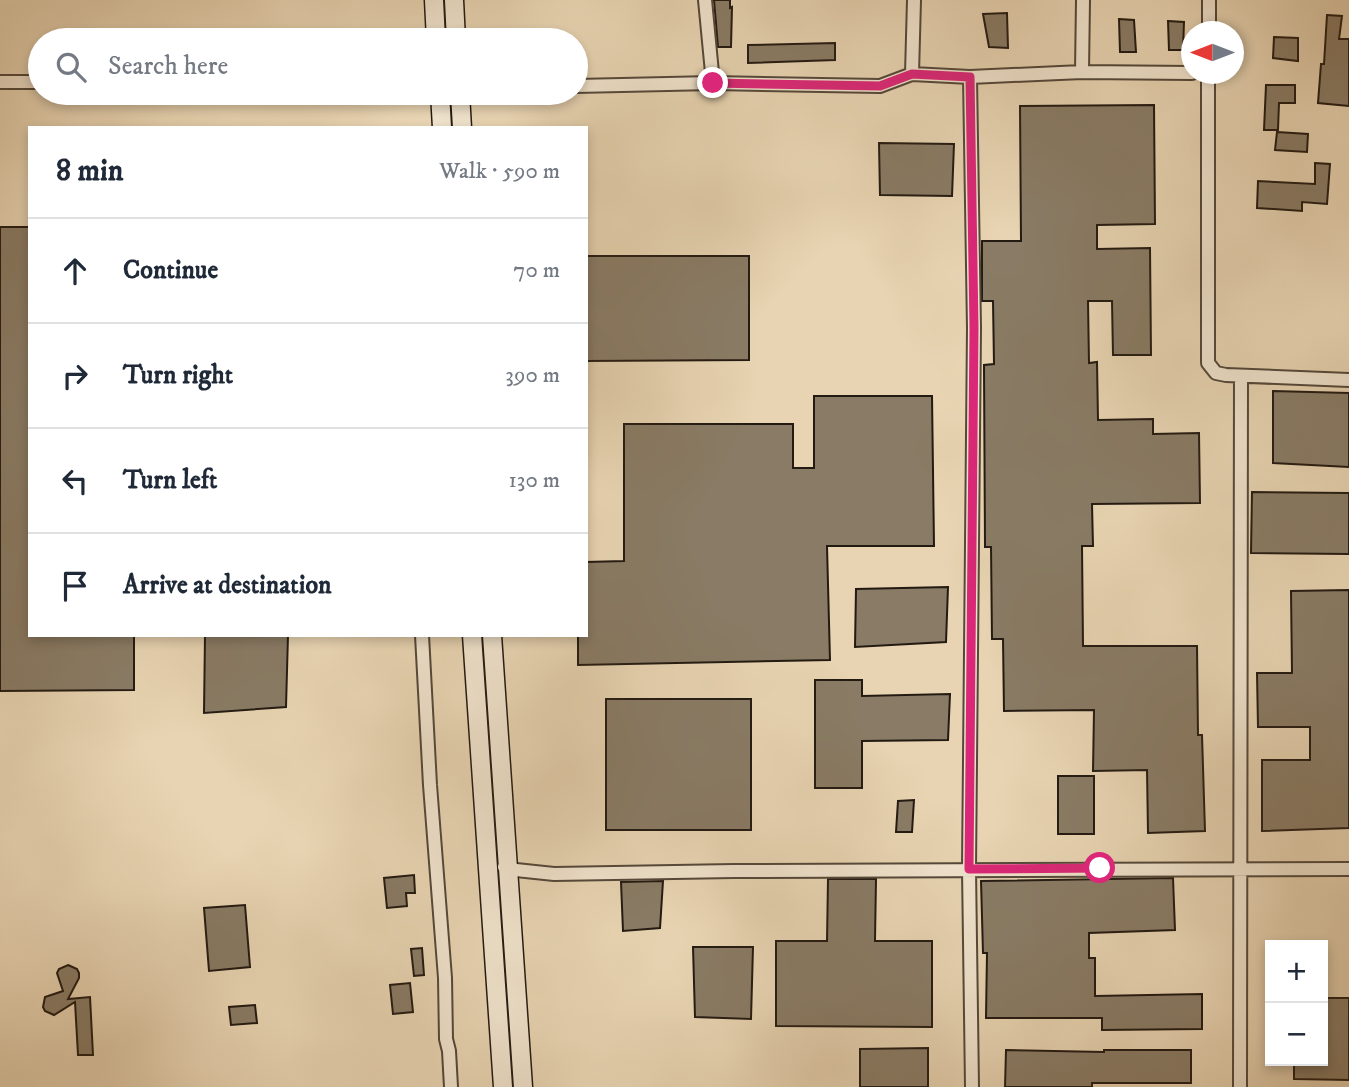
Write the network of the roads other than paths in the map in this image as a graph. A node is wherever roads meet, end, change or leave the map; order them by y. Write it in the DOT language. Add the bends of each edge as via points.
graph roads {
  1 [pos="433,0"];
  2 [pos="454,0"];
  3 [pos="705,0"];
  4 [pos="914,0"];
  5 [pos="1083,0"];
  6 [pos="1209,0"];
  7 [pos="1209,21"];
  8 [pos="435,28"];
  9 [pos="455,28"];
  10 [pos="1082,72"];
  11 [pos="1181,73"];
  12 [pos="912,74"];
  13 [pos="970,77"];
  14 [pos="0,82"];
  15 [pos="28,82"];
  16 [pos="713,83"];
  17 [pos="1208,84"];
  18 [pos="588,86"];
  19 [pos="441,105"];
  20 [pos="461,105"];
  21 [pos="442,126"];
  22 [pos="462,126"];
  23 [pos="1241,376"];
  24 [pos="1349,380"];
  25 [pos="422,637"];
  26 [pos="472,637"];
  27 [pos="492,637"];
  28 [pos="508,866"];
  29 [pos="487,867"];
  30 [pos="1240,868"];
  31 [pos="969,869"];
  32 [pos="1349,869"];
  33 [pos="451,1087"];
  34 [pos="503,1087"];
  35 [pos="523,1087"];
  36 [pos="972,1087"];
  37 [pos="1240,1087"];
  1 -- 8 [label="main road"];
  2 -- 9 [label="main road"];
  3 -- 16 [label="street"];
  4 -- 12 [label="street"];
  5 -- 10 [label="street"];
  6 -- 7 [label="street"];
  10 -- 11 [label="street"];
  10 -- 13 [label="street"];
  12 -- 13 [label="street"];
  12 -- 16 [label="street" via="880,86"];
  13 -- 31 [label="street" via="974,328"];
  14 -- 15 [label="street"];
  16 -- 18 [label="street"];
  17 -- 23 [label="street" via="1206,355 1216,373"];
  19 -- 21 [label="main road"];
  20 -- 22 [label="main road"];
  23 -- 24 [label="street"];
  23 -- 30 [label="street"];
  25 -- 33 [label="street"];
  26 -- 29 [label="main road"];
  27 -- 28 [label="main road"];
  28 -- 29 [label="street"];
  28 -- 31 [label="street" via="554,874"];
  28 -- 35 [label="main road"];
  29 -- 34 [label="main road"];
  30 -- 31 [label="street"];
  30 -- 32 [label="street"];
  30 -- 37 [label="street"];
  31 -- 36 [label="street"];
}
